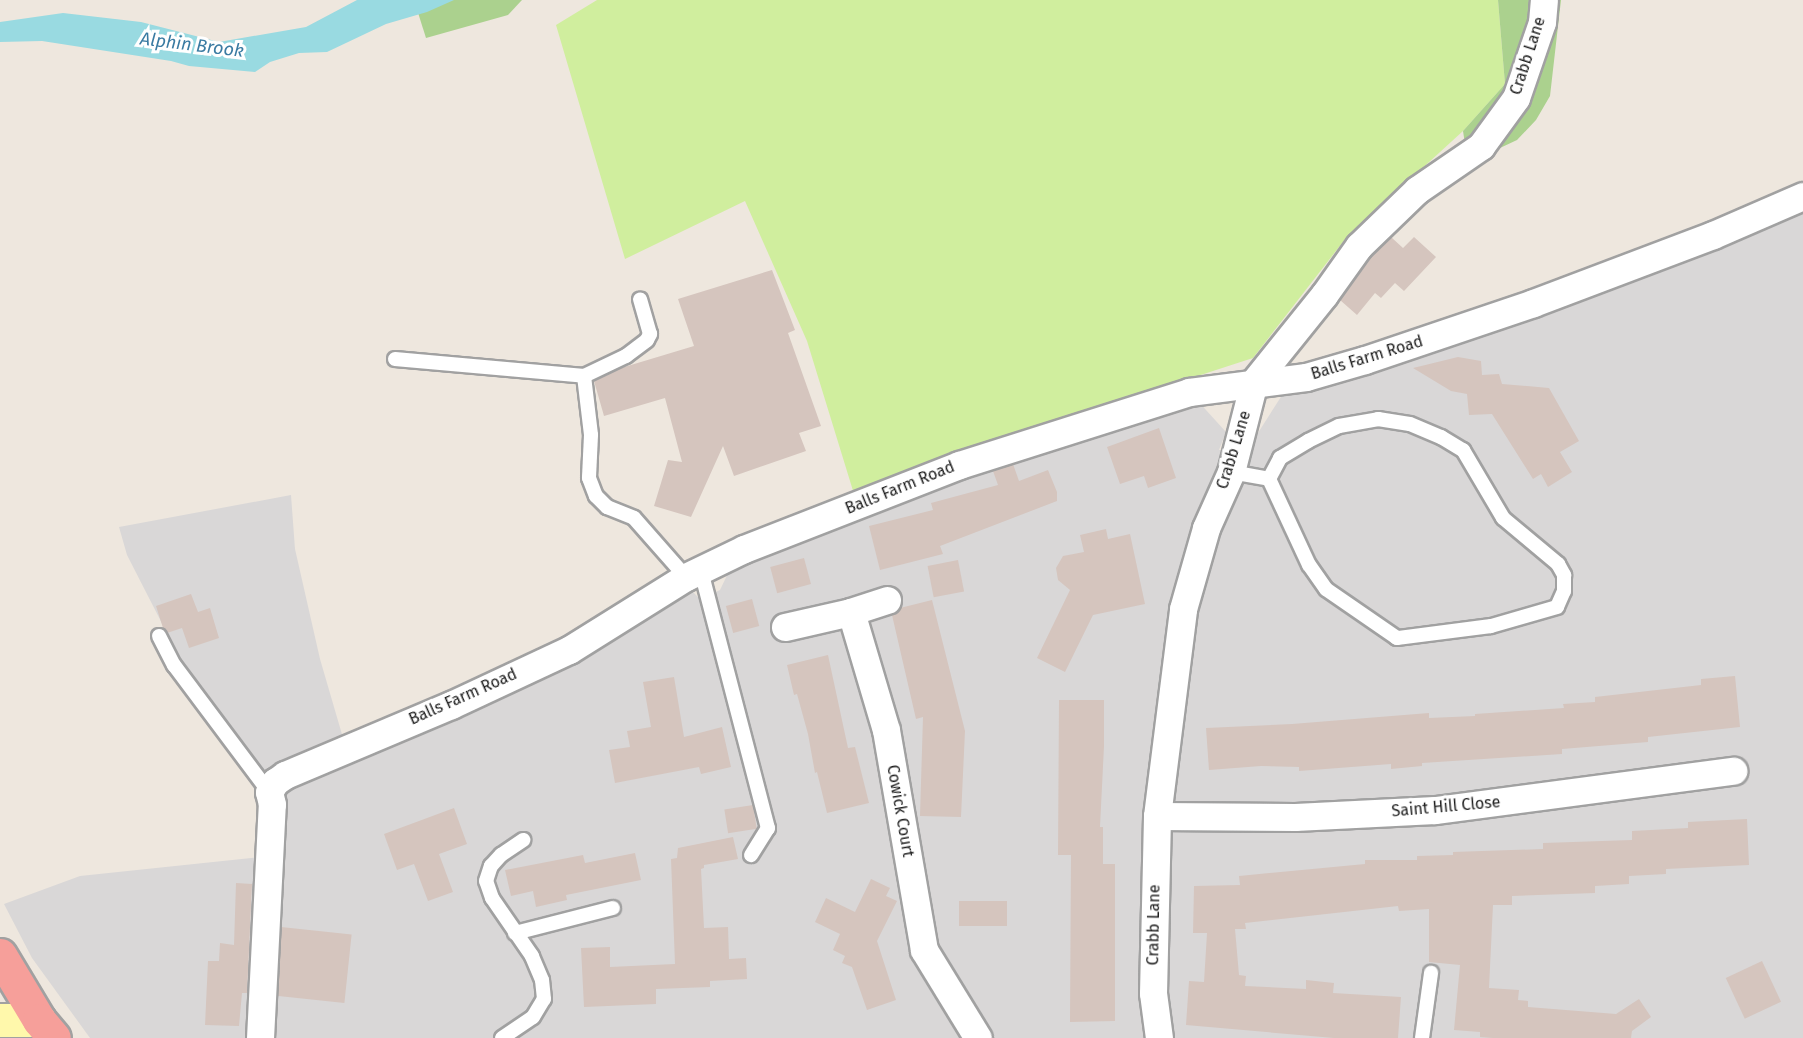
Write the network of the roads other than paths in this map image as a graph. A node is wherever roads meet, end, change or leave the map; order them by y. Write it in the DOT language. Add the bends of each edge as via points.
graph roads {
  1 [pos="1544,0"];
  2 [pos="1803,196"];
  3 [pos="640,299"];
  4 [pos="395,359"];
  5 [pos="584,376"];
  6 [pos="1254,382"];
  7 [pos="1231,472"];
  8 [pos="1269,479"];
  9 [pos="694,574"];
  10 [pos="887,600"];
  11 [pos="851,612"];
  12 [pos="785,627"];
  13 [pos="159,636"];
  14 [pos="1733,772"];
  15 [pos="269,792"];
  16 [pos="1157,816"];
  17 [pos="523,840"];
  18 [pos="751,855"];
  19 [pos="613,908"];
  20 [pos="515,933"];
  21 [pos="0,955"];
  22 [pos="1431,973"];
  23 [pos="0,1020"];
  24 [pos="46,1029"];
  25 [pos="260,1038"];
  26 [pos="502,1038"];
  27 [pos="978,1038"];
  28 [pos="1159,1038"];
  29 [pos="1422,1038"];
  1 -- 6 [label="street, Crabb Lane" via="1542,22 1516,98 1481,146 1417,190 1359,246"];
  2 -- 6 [label="street, Balls Farm Road" via="1544,299 1376,357 1306,377"];
  3 -- 5 [label="lane" via="650,334 647,340 626,356"];
  4 -- 5 [label="lane"];
  5 -- 9 [label="lane" via="591,435 589,478 597,496 607,507 634,518"];
  6 -- 7 [label="street, Crabb Lane"];
  6 -- 9 [label="street, Balls Farm Road" via="1189,392 959,465 744,549"];
  7 -- 8 [label="lane"];
  7 -- 16 [label="street, Crabb Lane" via="1206,528 1183,609"];
  8 -- 8 [label="lane" via="1280,458 1339,426 1378,419 1410,424 1463,450 1503,518 1558,564 1564,575 1564,591 1557,607 1491,626 1396,638 1326,589"];
  9 -- 15 [label="street, Balls Farm Road" via="569,650 451,705 305,765 275,782"];
  9 -- 18 [label="lane" via="768,828"];
  10 -- 11 [label="street"];
  11 -- 12 [label="street"];
  11 -- 27 [label="street, Cowick Court" via="886,730 924,950"];
  13 -- 15 [label="lane" via="174,665"];
  14 -- 16 [label="street, Saint Hill Close" via="1435,810 1295,817"];
  15 -- 25 [label="street" via="272,804"];
  16 -- 28 [label="street, Crabb Lane" via="1153,993"];
  17 -- 20 [label="lane" via="501,855 486,881 492,898"];
  19 -- 20 [label="lane"];
  20 -- 26 [label="lane" via="535,964 544,999 533,1017"];
  21 -- 24 [label="highway"];
  22 -- 29 [label="lane"];
  23 -- 24 [label="main road"];
}
